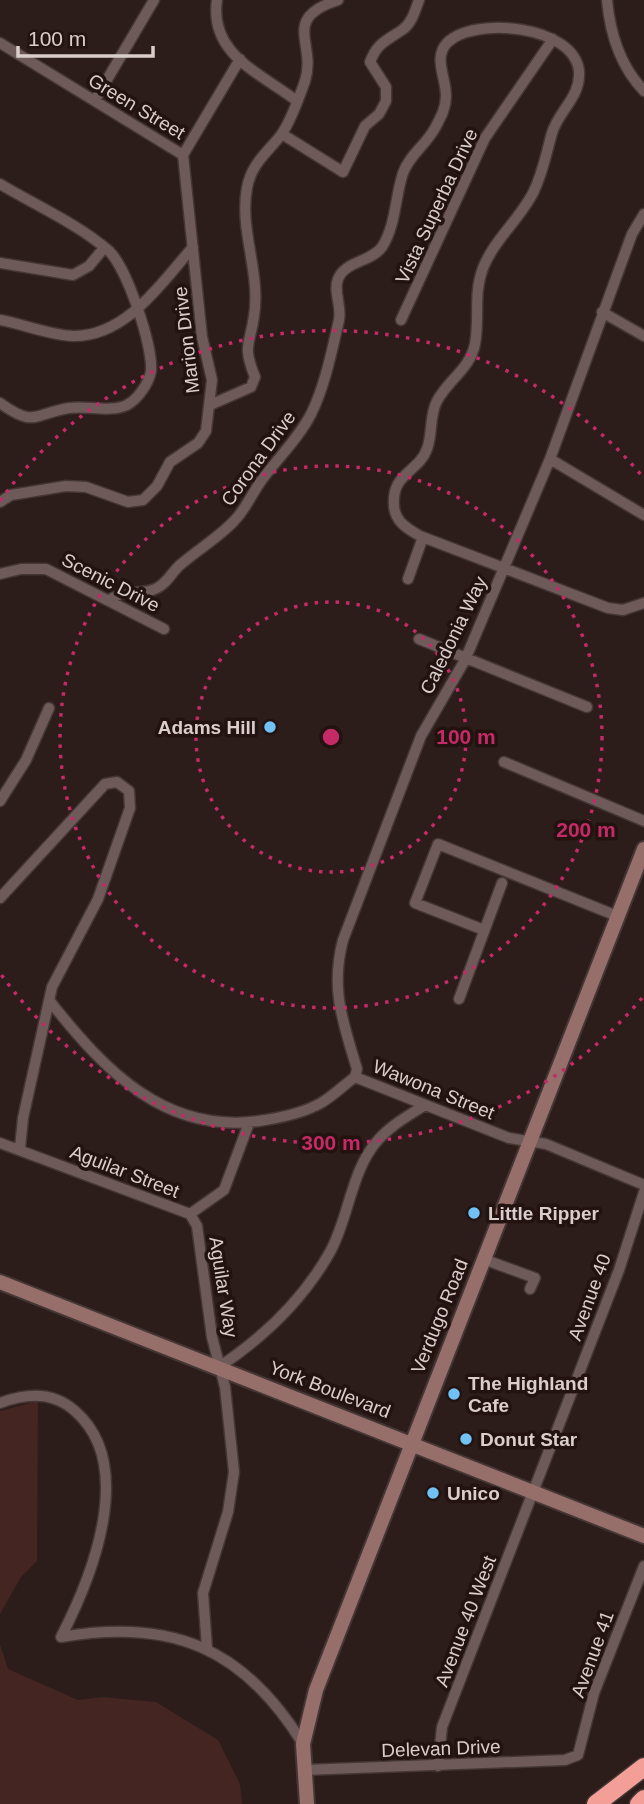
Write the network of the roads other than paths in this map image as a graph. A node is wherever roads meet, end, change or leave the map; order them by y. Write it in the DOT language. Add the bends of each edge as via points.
graph roads {
  1 [pos="154,0"];
  2 [pos="217,0"];
  3 [pos="338,0"];
  4 [pos="419,0"];
  5 [pos="607,0"];
  6 [pos="553,39"];
  7 [pos="0,43"];
  8 [pos="240,59"];
  9 [pos="644,91"];
  10 [pos="95,100"];
  11 [pos="297,101"];
  12 [pos="282,134"];
  13 [pos="183,155"];
  14 [pos="0,184"];
  15 [pos="644,214"];
  16 [pos="193,247"];
  17 [pos="104,248"];
  18 [pos="0,263"];
  19 [pos="136,310"];
  20 [pos="602,312"];
  21 [pos="0,320"];
  22 [pos="401,320"];
  23 [pos="644,336"];
  24 [pos="0,403"];
  25 [pos="210,405"];
  26 [pos="550,459"];
  27 [pos="0,502"];
  28 [pos="644,515"];
  29 [pos="423,537"];
  30 [pos="505,567"];
  31 [pos="0,574"];
  32 [pos="408,579"];
  33 [pos="110,600"];
  34 [pos="644,603"];
  35 [pos="164,629"];
  36 [pos="419,639"];
  37 [pos="465,660"];
  38 [pos="587,707"];
  39 [pos="49,708"];
  40 [pos="505,762"];
  41 [pos="0,801"];
  42 [pos="644,821"];
  43 [pos="644,849"];
  44 [pos="502,883"];
  45 [pos="0,898"];
  46 [pos="617,916"];
  47 [pos="484,930"];
  48 [pos="459,999"];
  49 [pos="49,1000"];
  50 [pos="355,1077"];
  51 [pos="425,1105"];
  52 [pos="249,1123"];
  53 [pos="530,1142"];
  54 [pos="0,1143"];
  55 [pos="20,1149"];
  56 [pos="644,1185"];
  57 [pos="644,1192"];
  58 [pos="190,1214"];
  59 [pos="483,1259"];
  60 [pos="0,1282"];
  61 [pos="530,1289"];
  62 [pos="219,1367"];
  63 [pos="0,1403"];
  64 [pos="411,1441"];
  65 [pos="534,1490"];
  66 [pos="644,1536"];
  67 [pos="644,1566"];
  68 [pos="207,1648"];
  69 [pos="303,1744"];
  70 [pos="578,1755"];
  71 [pos="438,1766"];
  72 [pos="644,1767"];
  73 [pos="304,1770"];
  74 [pos="644,1799"];
  75 [pos="307,1804"];
  76 [pos="596,1804"];
  77 [pos="639,1804"];
  1 -- 10 [label="street"];
  2 -- 8 [label="street" via="216,26 223,44"];
  3 -- 11 [label="street" via="322,5 306,20 302,33 308,70"];
  4 -- 12 [label="street" via="403,30 376,47 370,62 386,87 386,101 365,126 343,172"];
  5 -- 9 [label="street" via="609,27 619,53"];
  6 -- 22 [label="street, Vista Superba Drive" via="485,138"];
  6 -- 29 [label="street" via="576,60 576,94 553,129 533,192 483,266 477,287 476,341 470,358 438,400 426,453 396,487 397,518"];
  6 -- 33 [label="street, Corona Drive" via="539,31 482,30 452,38 442,48 444,113 408,161 380,249 341,274 336,283 340,315 311,415 232,523 158,588 145,593 128,591"];
  7 -- 10 [label="street, Green Street"];
  8 -- 11 [label="street"];
  8 -- 13 [label="street"];
  10 -- 13 [label="street, Green Street"];
  11 -- 12 [label="street"];
  12 -- 25 [label="street" via="256,163 247,189 245,212 255,293 246,340 255,377 251,387"];
  13 -- 16 [label="street, Marion Drive"];
  14 -- 17 [label="street"];
  15 -- 20 [label="street, Caledonia Way"];
  16 -- 19 [label="street"];
  16 -- 25 [label="street, Marion Drive" via="202,337 212,380"];
  17 -- 18 [label="street" via="83,272 73,275"];
  17 -- 19 [label="street" via="124,274"];
  19 -- 21 [label="street" via="97,333 73,336"];
  19 -- 24 [label="street" via="151,372 138,396 119,407 67,408 35,419"];
  20 -- 23 [label="street"];
  20 -- 26 [label="street, Caledonia Way"];
  25 -- 27 [label="street, Marion Drive" via="206,431 198,443 170,462 144,500 128,502 86,487 66,486 11,495"];
  26 -- 28 [label="street"];
  26 -- 30 [label="street, Caledonia Way"];
  29 -- 30 [label="street"];
  29 -- 32 [label="street"];
  30 -- 34 [label="street" via="608,608 623,610"];
  30 -- 37 [label="street, Caledonia Way"];
  31 -- 33 [label="street, Scenic Drive" via="46,569"];
  33 -- 35 [label="street, Scenic Drive"];
  36 -- 37 [label="street"];
  37 -- 38 [label="street"];
  37 -- 50 [label="street, Caledonia Way" via="421,736 336,967"];
  39 -- 41 [label="street" via="26,760"];
  40 -- 42 [label="street"];
  43 -- 46 [label="main road, Verdugo Road"];
  44 -- 47 [label="street"];
  45 -- 49 [label="street" via="105,784 117,782 130,791 130,808 98,899 62,961"];
  46 -- 47 [label="street" via="438,844 415,903"];
  46 -- 53 [label="main road, Verdugo Road"];
  47 -- 48 [label="street"];
  49 -- 52 [label="street, Wawona Street" via="109,1067 153,1102 186,1117"];
  49 -- 55 [label="street"];
  50 -- 51 [label="street, Wawona Street"];
  50 -- 52 [label="street, Wawona Street" via="306,1110"];
  51 -- 53 [label="street, Wawona Street"];
  51 -- 62 [label="street" via="393,1125 365,1158 329,1253 291,1308"];
  52 -- 58 [label="street, Aguilar Street" via="224,1190"];
  53 -- 56 [label="street, Wawona Street" via="546,1144"];
  53 -- 59 [label="main road, Verdugo Road"];
  54 -- 55 [label="street, Aguilar Street"];
  55 -- 58 [label="street, Aguilar Street"];
  57 -- 65 [label="street, Avenue 40" via="619,1270"];
  58 -- 62 [label="street, Aguilar Way" via="197,1226"];
  59 -- 61 [label="street" via="535,1278"];
  59 -- 64 [label="main road, Verdugo Road"];
  60 -- 62 [label="main road, York Boulevard"];
  62 -- 64 [label="main road, York Boulevard"];
  62 -- 68 [label="street, Aguilar Way" via="234,1472 228,1512 203,1593"];
  63 -- 68 [label="street" via="32,1393 58,1399 83,1417 101,1450 105,1507 99,1542 79,1602 61,1637 135,1630"];
  64 -- 65 [label="main road, York Boulevard"];
  64 -- 69 [label="main road, Verdugo Road" via="316,1690"];
  65 -- 66 [label="main road, York Boulevard"];
  65 -- 71 [label="street, Avenue 40 West" via="442,1727"];
  67 -- 70 [label="street, Avenue 41" via="594,1693"];
  68 -- 69 [label="street" via="259,1687"];
  69 -- 73 [label="main road, Verdugo Road"];
  70 -- 71 [label="street, Delevan Drive" via="565,1760"];
  71 -- 73 [label="street, Delevan Drive"];
  72 -- 76 [label="highway"];
  73 -- 75 [label="main road, Verdugo Road"];
  74 -- 77 [label="highway"];
}
